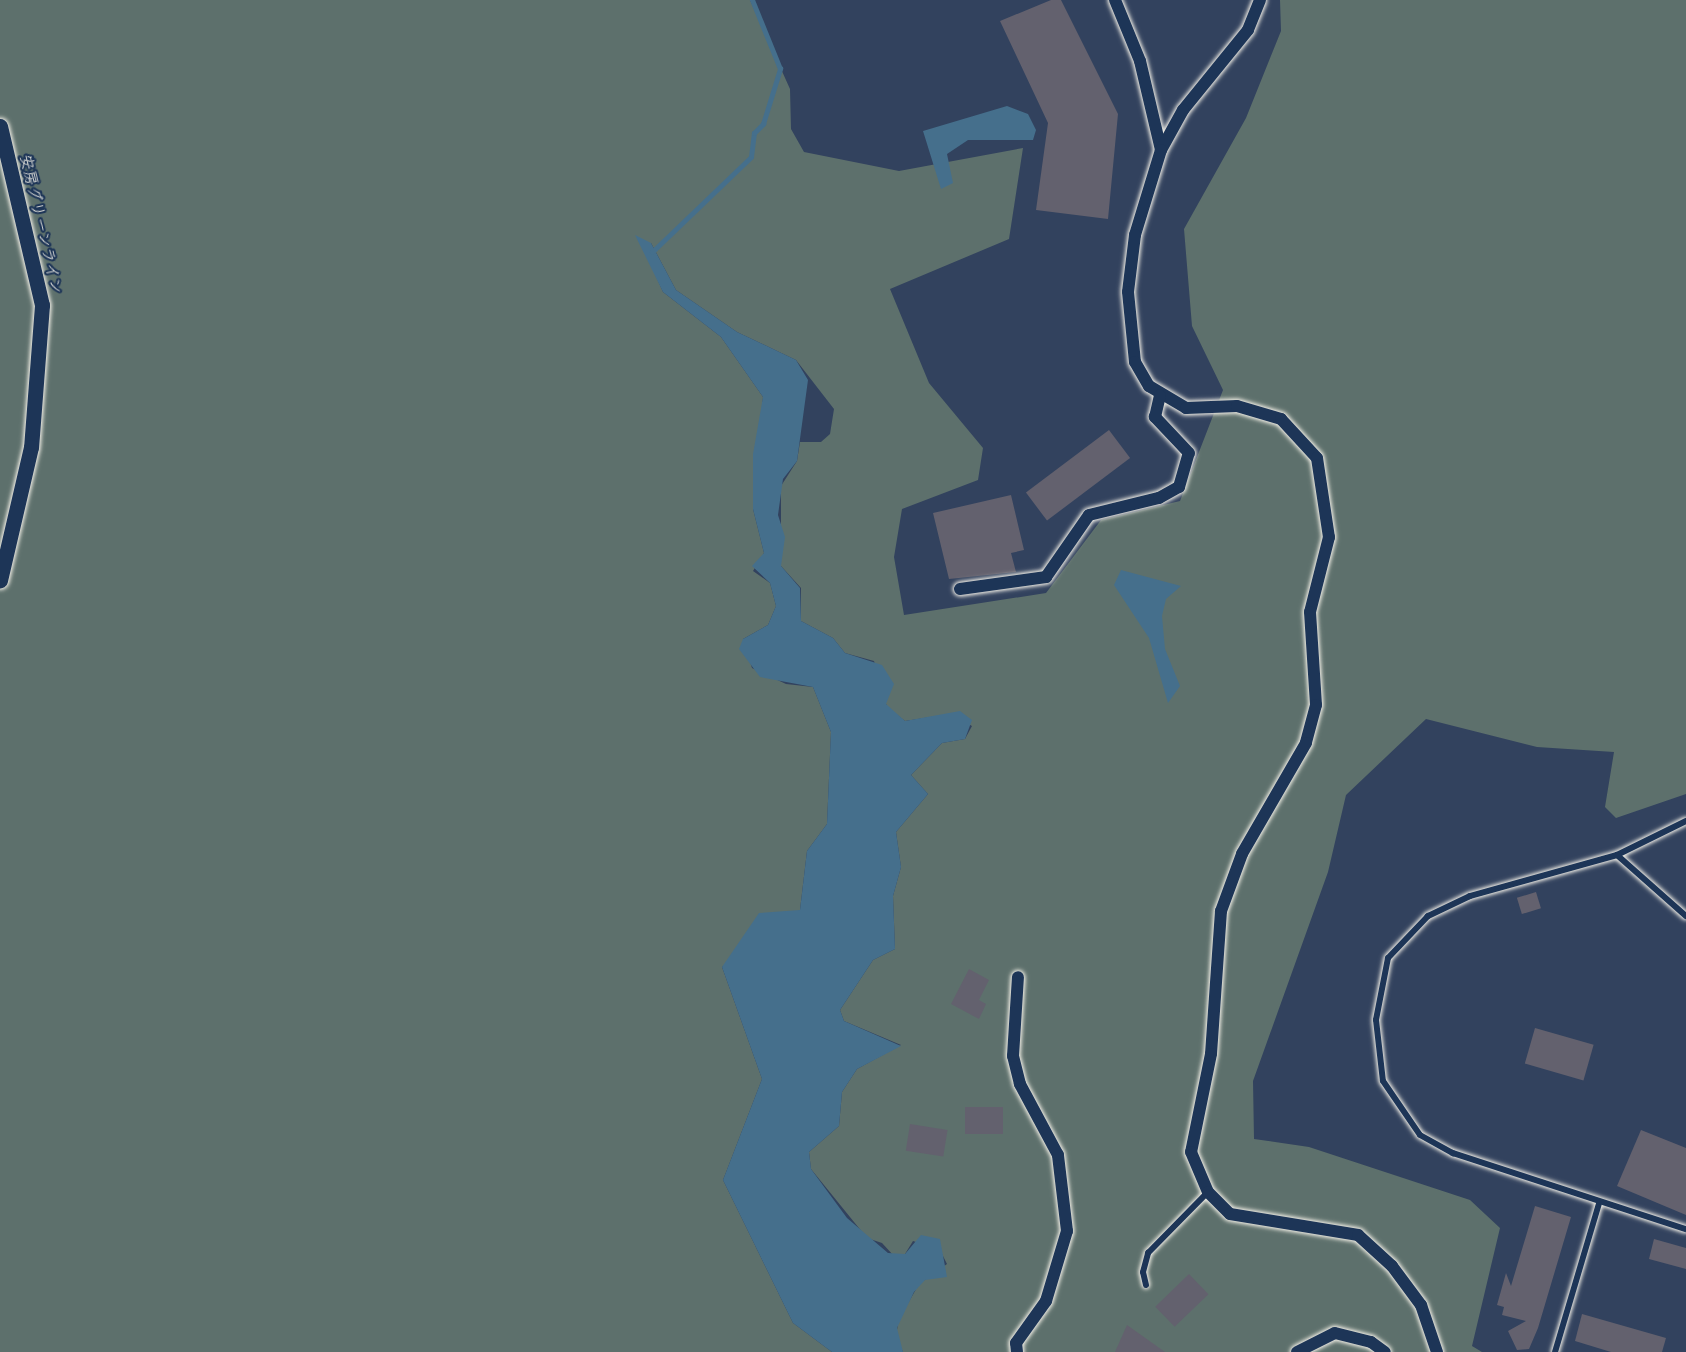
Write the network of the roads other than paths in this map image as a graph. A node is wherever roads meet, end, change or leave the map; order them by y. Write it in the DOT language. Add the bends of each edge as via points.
graph roads {
  1 [pos="1115,0"];
  2 [pos="1260,0"];
  3 [pos="0,126"];
  4 [pos="1161,150"];
  5 [pos="1160,396"];
  6 [pos="0,580"];
  7 [pos="960,589"];
  8 [pos="1686,821"];
  9 [pos="1617,855"];
  10 [pos="1686,916"];
  11 [pos="1018,976"];
  12 [pos="1208,1192"];
  13 [pos="1599,1203"];
  14 [pos="1686,1229"];
  15 [pos="1146,1284"];
  16 [pos="1017,1352"];
  17 [pos="1297,1352"];
  18 [pos="1385,1352"];
  19 [pos="1437,1352"];
  20 [pos="1555,1352"];
  1 -- 4 [label="street" via="1140,61"];
  2 -- 4 [label="street" via="1248,30 1183,110"];
  3 -- 6 [label="street, 安房グリーンライン" via="42,305 31,447"];
  4 -- 5 [label="street" via="1135,235 1128,310 1135,362"];
  5 -- 7 [label="street" via="1155,417 1189,453 1179,487 1159,498 1089,515 1046,577"];
  5 -- 12 [label="street" via="1186,408 1237,406 1281,419 1317,458 1329,537 1310,612 1317,669 1316,705 1306,742 1242,854 1221,911 1210,1054 1191,1152"];
  8 -- 9 [label="lane"];
  9 -- 10 [label="lane"];
  9 -- 13 [label="lane" via="1470,897 1428,916 1388,958 1376,1020 1383,1081 1420,1135 1453,1153"];
  11 -- 16 [label="street" via="1013,1056 1020,1084 1058,1155 1067,1231 1046,1301 1016,1343"];
  12 -- 15 [label="lane" via="1148,1252 1143,1272"];
  12 -- 19 [label="street" via="1230,1214 1358,1234 1392,1266 1421,1305"];
  13 -- 14 [label="lane"];
  13 -- 20 [label="lane"];
  17 -- 18 [label="street" via="1335,1334 1371,1342"];
}
